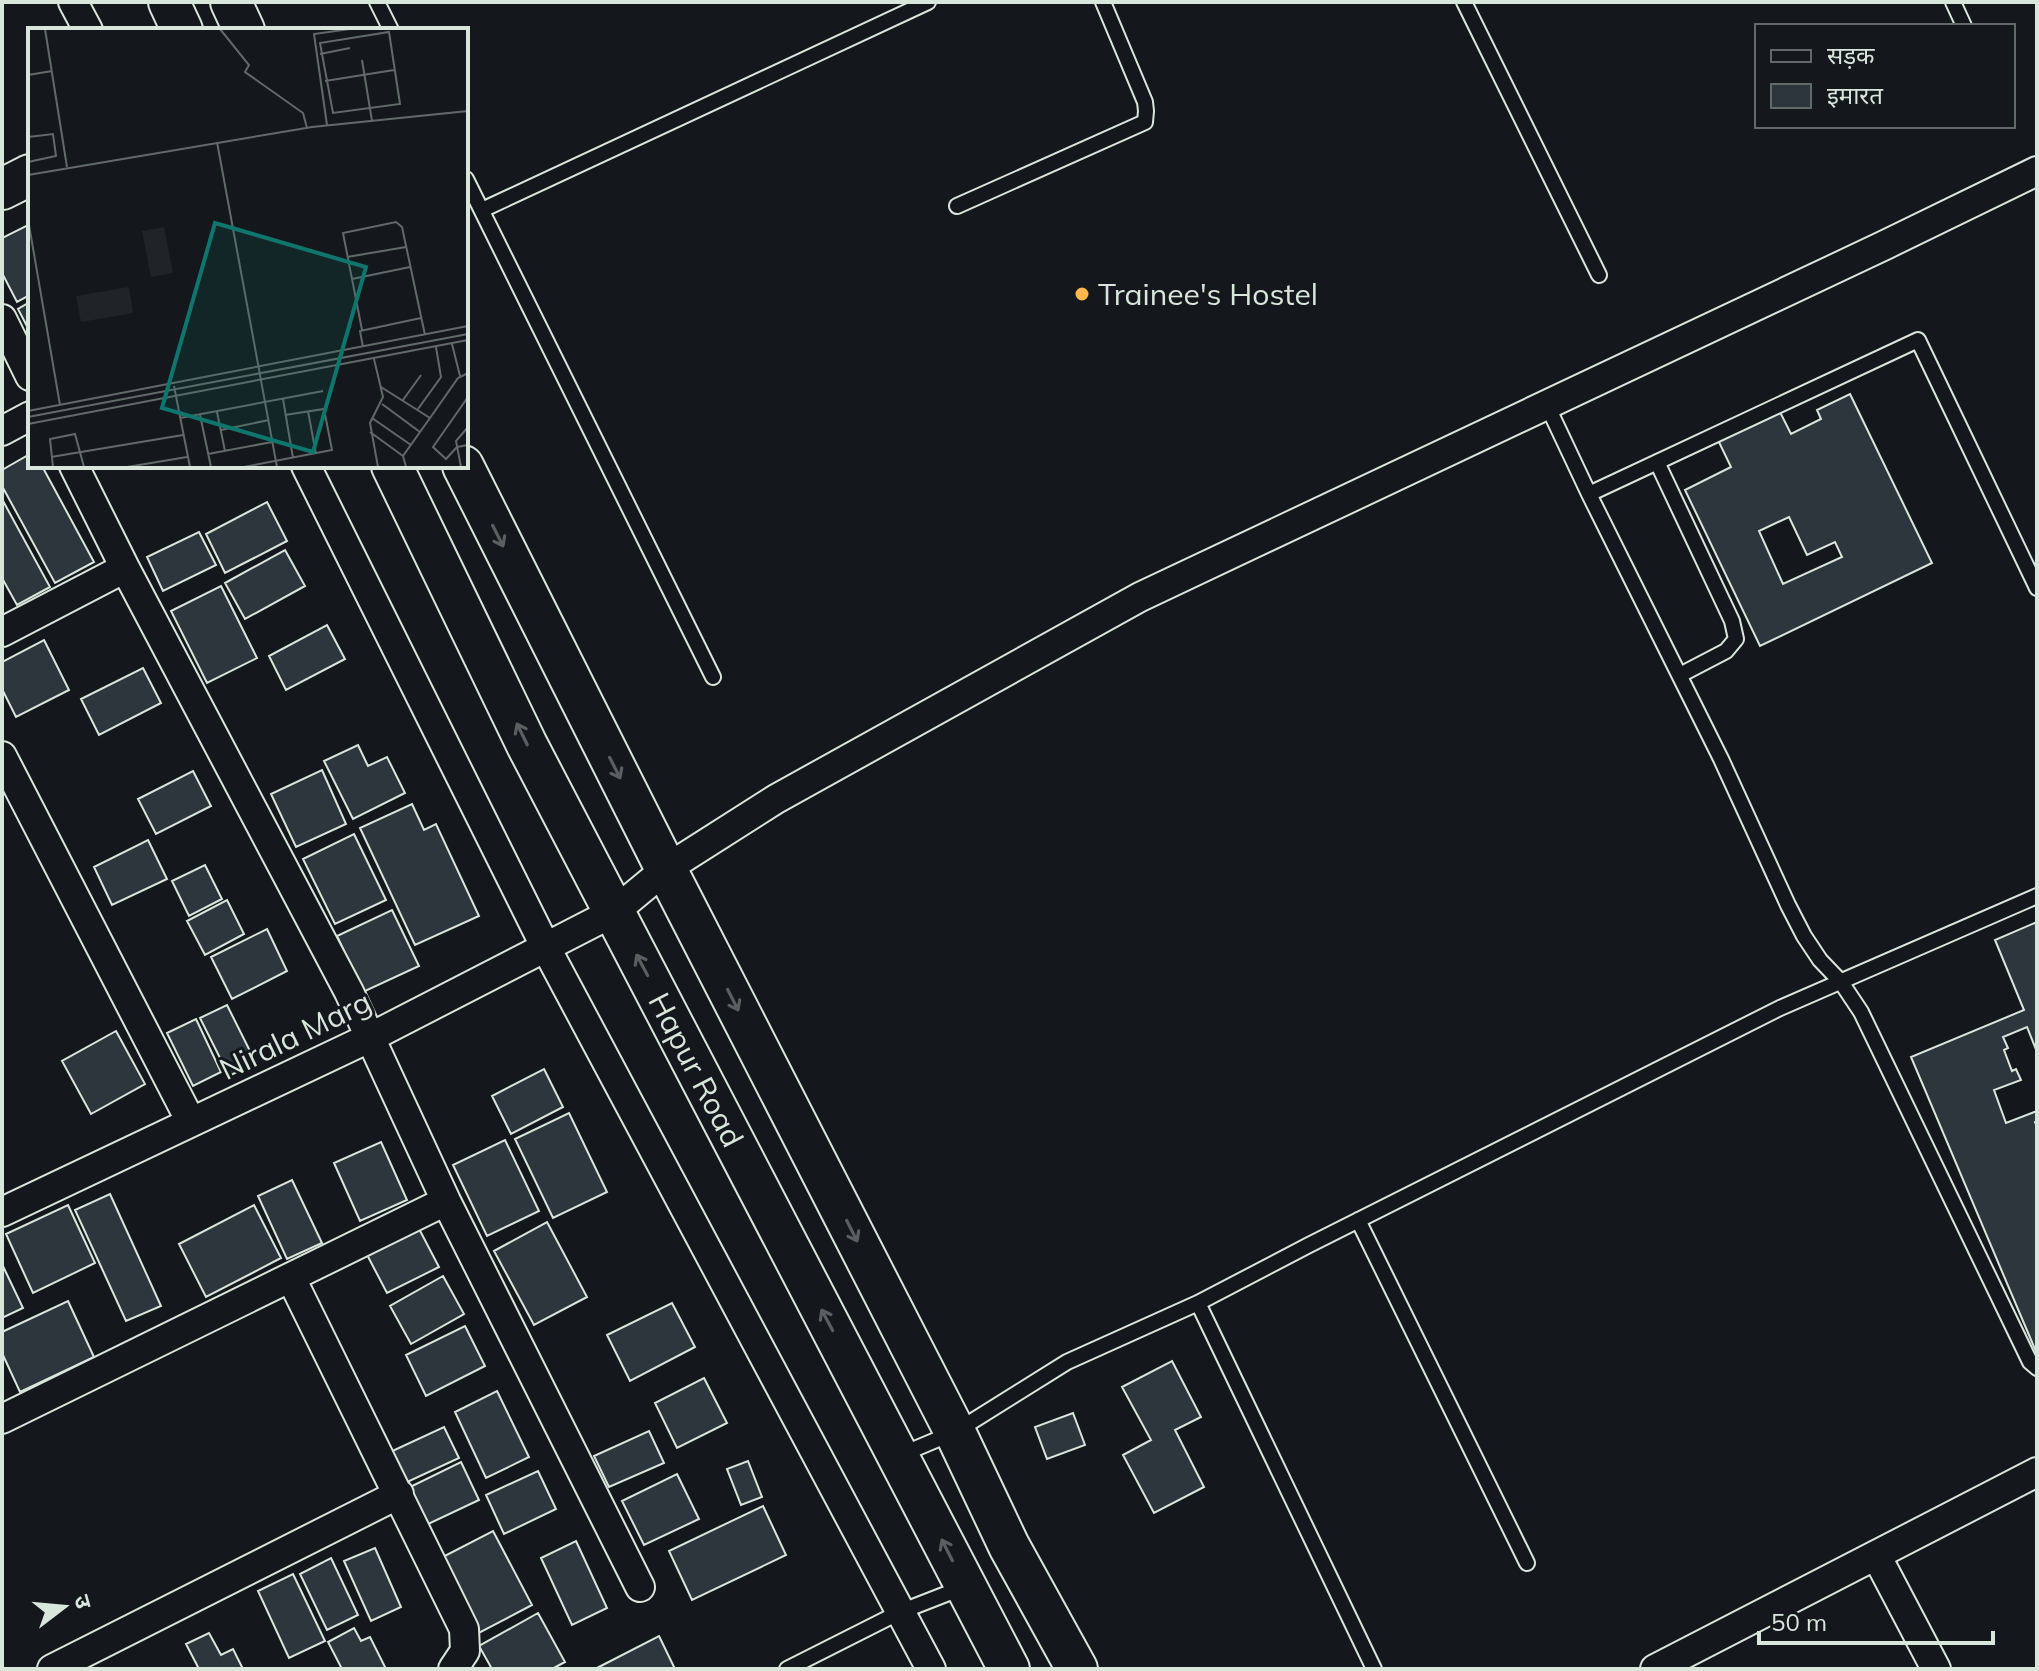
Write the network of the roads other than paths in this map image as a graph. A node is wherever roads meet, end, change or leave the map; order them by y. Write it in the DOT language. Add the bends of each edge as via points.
graph roads {
  1 [pos="73,2"];
  2 [pos="169,2"];
  3 [pos="231,2"];
  4 [pos="377,2"];
  5 [pos="928,2"];
  6 [pos="1103,2"];
  7 [pos="1464,2"];
  8 [pos="1953,2"];
  9 [pos="1963,24"];
  10 [pos="87,28"];
  11 [pos="181,28"];
  12 [pos="243,28"];
  13 [pos="390,28"];
  14 [pos="2037,171"];
  15 [pos="28,176"];
  16 [pos="468,183"];
  17 [pos="2,189"];
  18 [pos="957,206"];
  19 [pos="482,210"];
  20 [pos="1599,275"];
  21 [pos="2,319"];
  22 [pos="28,372"];
  23 [pos="1547,405"];
  24 [pos="28,417"];
  25 [pos="2,431"];
  26 [pos="1657,462"];
  27 [pos="75,468"];
  28 [pos="307,468"];
  29 [pos="393,468"];
  30 [pos="464,468"];
  31 [pos="1589,494"];
  32 [pos="125,568"];
  33 [pos="2037,588"];
  34 [pos="2,632"];
  35 [pos="1680,675"];
  36 [pos="713,677"];
  37 [pos="2,756"];
  38 [pos="666,869"];
  39 [pos="2037,896"];
  40 [pos="614,912"];
  41 [pos="545,946"];
  42 [pos="1841,982"];
  43 [pos="371,1037"];
  44 [pos="191,1122"];
  45 [pos="446,1201"];
  46 [pos="2,1212"];
  47 [pos="1358,1220"];
  48 [pos="291,1278"];
  49 [pos="1198,1303"];
  50 [pos="2037,1368"];
  51 [pos="2,1419"];
  52 [pos="955,1432"];
  53 [pos="898,1456"];
  54 [pos="2037,1472"];
  55 [pos="399,1494"];
  56 [pos="1876,1555"];
  57 [pos="1527,1563"];
  58 [pos="965,1586"];
  59 [pos="640,1587"];
  60 [pos="900,1612"];
  61 [pos="52,1669"];
  62 [pos="453,1669"];
  63 [pos="787,1669"];
  64 [pos="931,1669"];
  65 [pos="1009,1669"];
  66 [pos="1077,1669"];
  67 [pos="1374,1669"];
  68 [pos="1655,1669"];
  69 [pos="1936,1669"];
  1 -- 10 [label="street"];
  2 -- 11 [label="main road"];
  3 -- 12 [label="main road"];
  4 -- 13 [label="lane"];
  5 -- 19 [label="lane"];
  6 -- 18 [label="lane" via="1145,102 1145,122"];
  7 -- 20 [label="lane"];
  8 -- 9 [label="lane"];
  14 -- 23 [label="street, Nirala Marg"];
  15 -- 17 [label="main road"];
  16 -- 19 [label="lane"];
  19 -- 36 [label="lane"];
  21 -- 22 [label="street"];
  23 -- 31 [label="lane"];
  23 -- 38 [label="street, Nirala Marg" via="1140,597 776,799"];
  24 -- 25 [label="street"];
  26 -- 31 [label="lane"];
  26 -- 33 [label="lane" via="1918,340"];
  26 -- 35 [label="lane" via="1736,639 1726,651"];
  27 -- 32 [label="street"];
  28 -- 41 [label="street"];
  40 -- 29 [label="main road, Hapur Road, one-way"];
  30 -- 38 [label="main road, one-way"];
  31 -- 35 [label="lane"];
  32 -- 34 [label="street"];
  32 -- 43 [label="street"];
  35 -- 42 [label="lane" via="1804,936"];
  37 -- 44 [label="street"];
  38 -- 40 [label="street, Nirala Marg"];
  38 -- 52 [label="main road, one-way"];
  39 -- 42 [label="lane"];
  40 -- 41 [label="street, Nirala Marg"];
  53 -- 40 [label="main road, Hapur Road, one-way"];
  41 -- 43 [label="street, Nirala Marg"];
  41 -- 60 [label="street"];
  42 -- 47 [label="lane"];
  42 -- 50 [label="lane" via="1879,1046"];
  43 -- 44 [label="street, Nirala Marg"];
  43 -- 45 [label="street"];
  44 -- 46 [label="street, Nirala Marg"];
  45 -- 48 [label="street"];
  45 -- 59 [label="street"];
  47 -- 49 [label="lane"];
  47 -- 57 [label="lane"];
  48 -- 51 [label="street"];
  48 -- 55 [label="street"];
  49 -- 52 [label="lane" via="1067,1362"];
  49 -- 67 [label="lane"];
  52 -- 53 [label="lane"];
  52 -- 66 [label="main road" via="1009,1546"];
  58 -- 53 [label="main road, Hapur Road, one-way"];
  54 -- 56 [label="street"];
  55 -- 61 [label="street"];
  55 -- 62 [label="street" via="464,1629 465,1651"];
  56 -- 68 [label="street"];
  56 -- 69 [label="street"];
  58 -- 60 [label="lane"];
  58 -- 65 [label="main road, Hapur Road"];
  60 -- 63 [label="lane"];
  60 -- 64 [label="street"];
}
